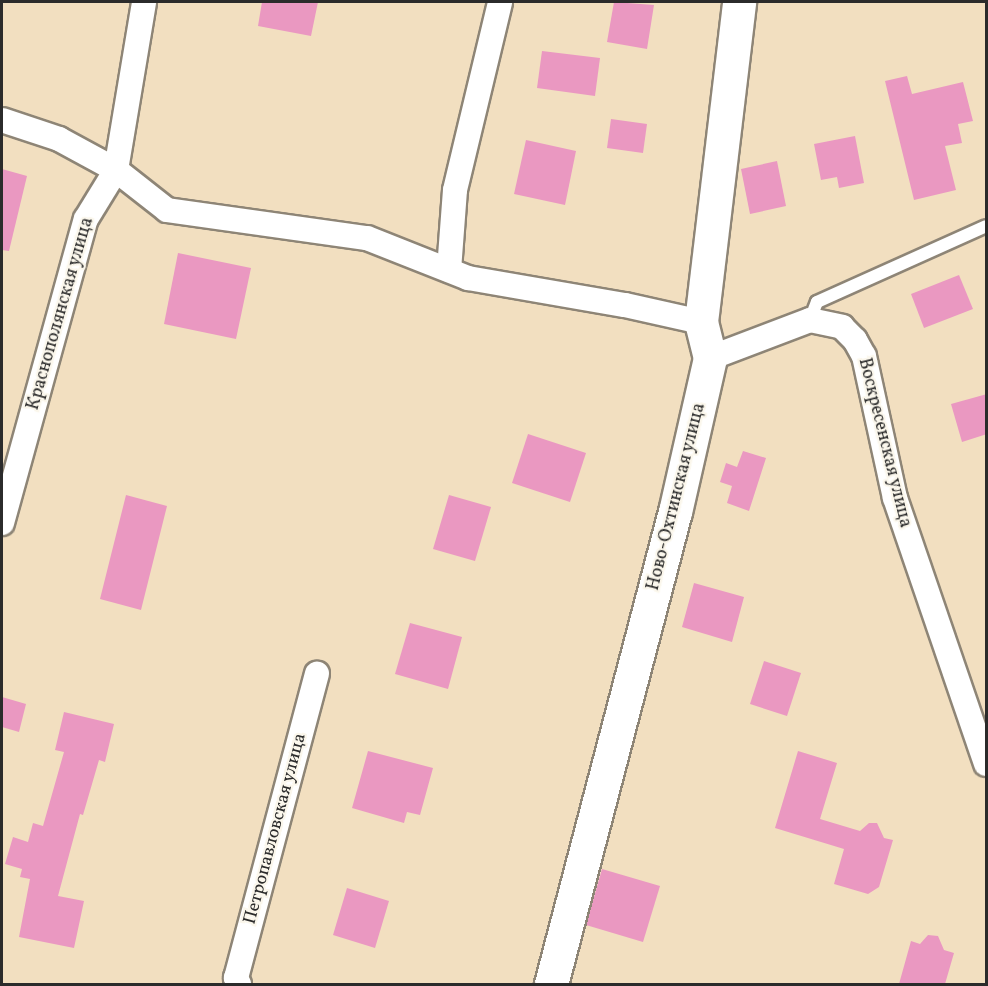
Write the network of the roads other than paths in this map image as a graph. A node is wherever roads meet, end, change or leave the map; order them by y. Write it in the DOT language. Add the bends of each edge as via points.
graph roads {
  1 [pos="144,2"];
  2 [pos="500,2"];
  3 [pos="739,2"];
  4 [pos="2,120"];
  5 [pos="116,170"];
  6 [pos="987,226"];
  7 [pos="449,270"];
  8 [pos="810,320"];
  9 [pos="701,322"];
  10 [pos="711,358"];
  11 [pos="2,523"];
  12 [pos="317,674"];
  13 [pos="987,764"];
  14 [pos="238,984"];
  15 [pos="551,984"];
  1 -- 5 [label="street, Краснополянская улица"];
  2 -- 7 [label="street" via="455,190"];
  3 -- 9 [label="street, Ново-Охтинская улица"];
  4 -- 5 [label="street" via="59,139"];
  5 -- 7 [label="street" via="167,210 368,238"];
  5 -- 11 [label="street, Краснополянская улица" via="86,219"];
  6 -- 8 [label="lane" via="817,302"];
  7 -- 9 [label="street" via="468,278"];
  8 -- 10 [label="street"];
  8 -- 13 [label="street, Воскресенская улица" via="842,327 864,356 895,498"];
  9 -- 10 [label="street, Ново-Охтинская улица"];
  10 -- 15 [label="street, Ново-Охтинская улица" via="675,512"];
  12 -- 14 [label="street, Петропавловская улица" via="236,978"];
}
